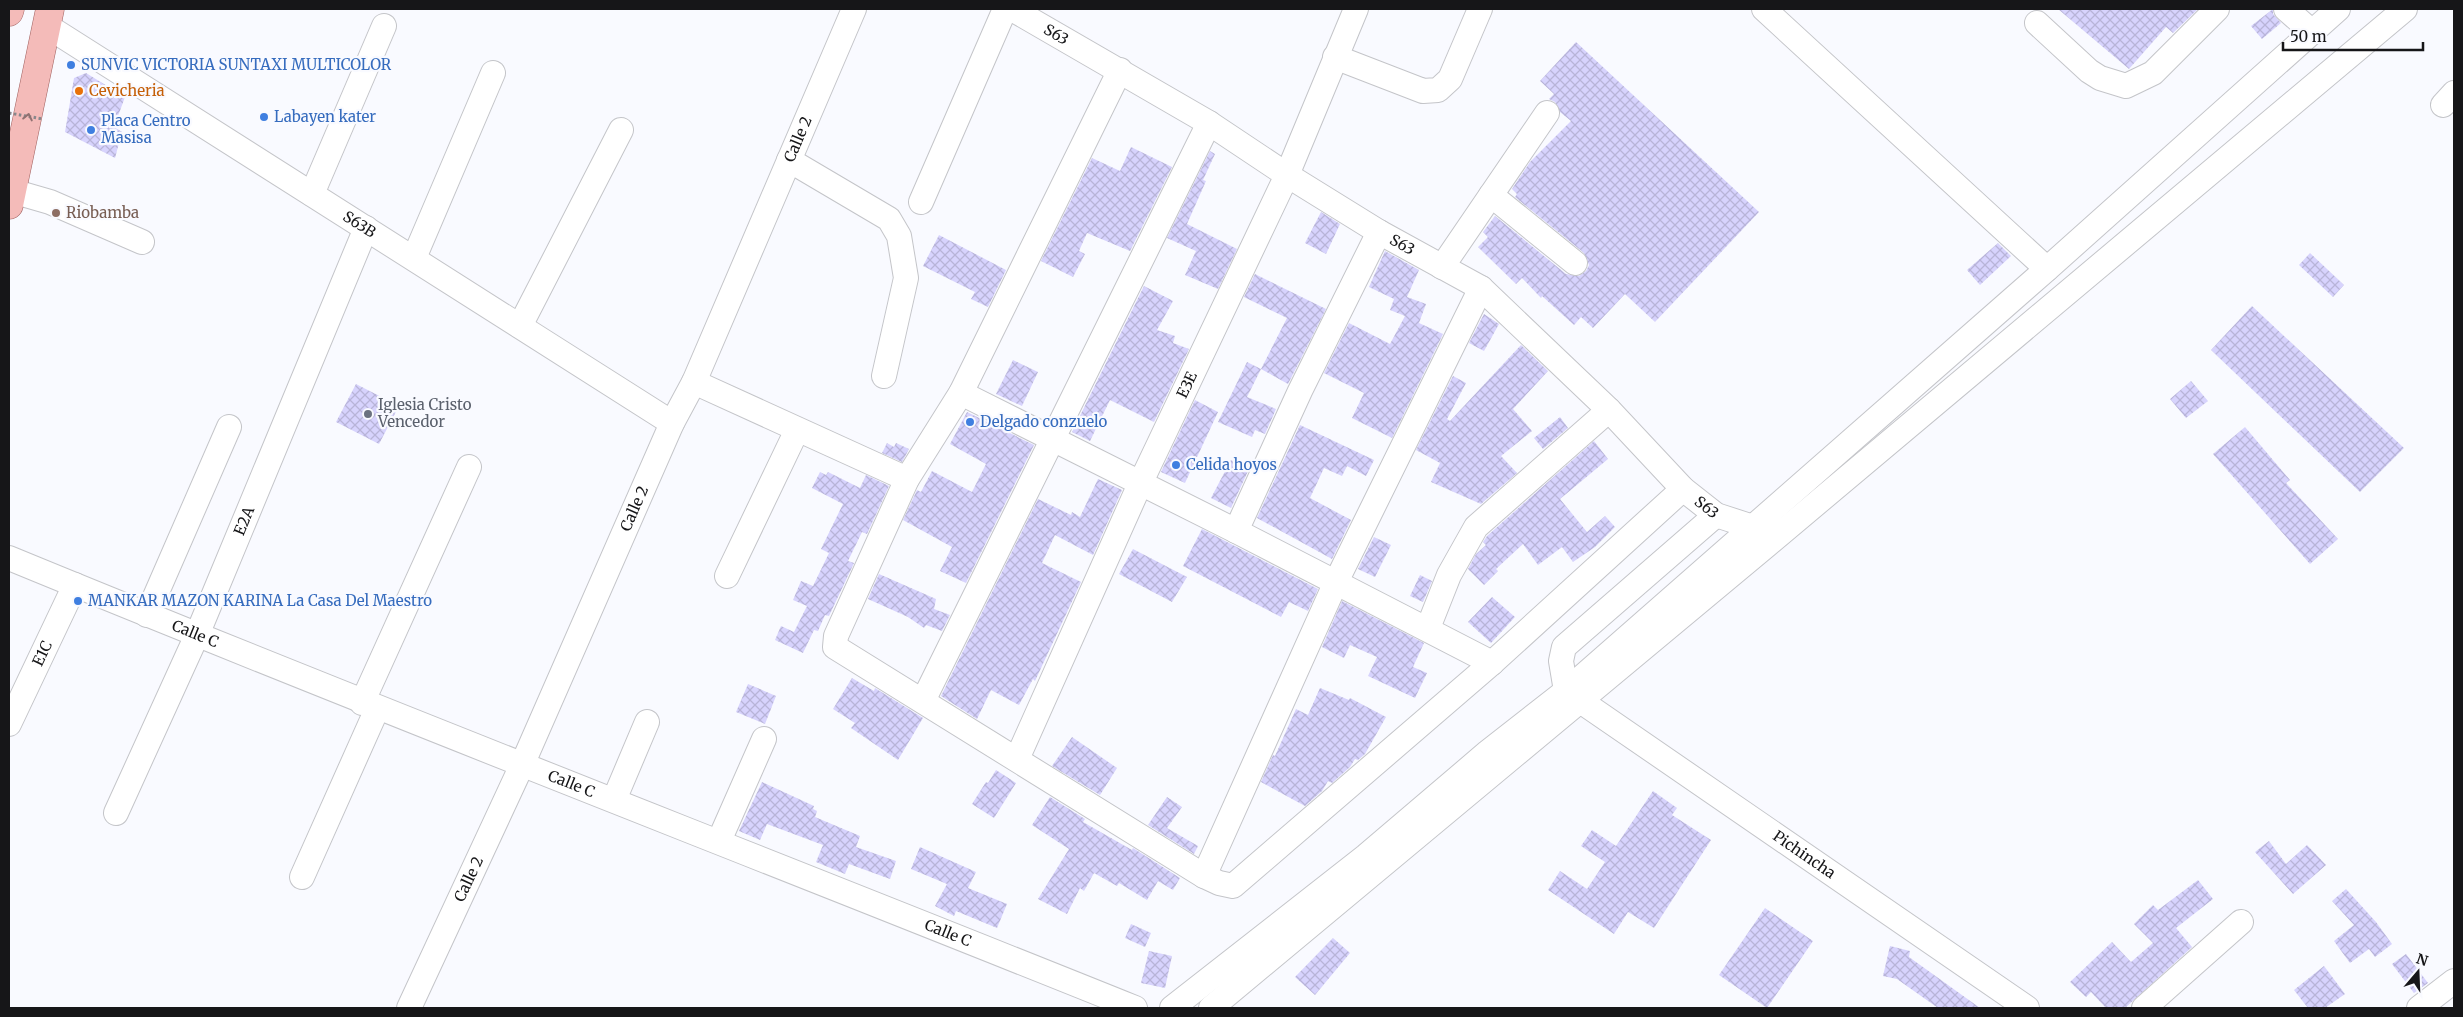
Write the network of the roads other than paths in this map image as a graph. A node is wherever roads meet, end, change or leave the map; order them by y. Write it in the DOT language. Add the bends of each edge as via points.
graph roads {
  1 [pos="854,9"];
  2 [pos="1005,9"];
  3 [pos="1012,9"];
  4 [pos="1356,9"];
  5 [pos="1480,9"];
  6 [pos="1764,9"];
  7 [pos="2216,9"];
  8 [pos="2286,9"];
  9 [pos="2338,9"];
  10 [pos="2405,9"];
  11 [pos="48,17"];
  12 [pos="2037,23"];
  13 [pos="384,26"];
  14 [pos="2312,32"];
  15 [pos="1335,57"];
  16 [pos="1120,70"];
  17 [pos="492,73"];
  18 [pos="1547,113"];
  19 [pos="1209,123"];
  20 [pos="621,130"];
  21 [pos="789,160"];
  22 [pos="13,164"];
  23 [pos="1287,175"];
  24 [pos="312,194"];
  25 [pos="1491,195"];
  26 [pos="10,198"];
  27 [pos="921,202"];
  28 [pos="366,228"];
  29 [pos="1380,232"];
  30 [pos="142,242"];
  31 [pos="414,258"];
  32 [pos="1575,263"];
  33 [pos="1442,266"];
  34 [pos="2047,269"];
  35 [pos="1481,288"];
  36 [pos="520,326"];
  37 [pos="884,376"];
  38 [pos="694,382"];
  39 [pos="961,393"];
  40 [pos="1609,410"];
  41 [pos="672,423"];
  42 [pos="228,427"];
  43 [pos="797,430"];
  44 [pos="1053,440"];
  45 [pos="469,468"];
  46 [pos="907,479"];
  47 [pos="1140,484"];
  48 [pos="1683,489"];
  49 [pos="1716,515"];
  50 [pos="1754,527"];
  51 [pos="1236,530"];
  52 [pos="9,558"];
  53 [pos="727,576"];
  54 [pos="1336,582"];
  55 [pos="75,586"];
  56 [pos="148,615"];
  57 [pos="1428,628"];
  58 [pos="197,635"];
  59 [pos="1492,664"];
  60 [pos="1574,696"];
  61 [pos="923,701"];
  62 [pos="369,706"];
  63 [pos="647,722"];
  64 [pos="9,724"];
  65 [pos="764,739"];
  66 [pos="1017,759"];
  67 [pos="522,765"];
  68 [pos="614,800"];
  69 [pos="116,812"];
  70 [pos="719,841"];
  71 [pos="1204,876"];
  72 [pos="302,877"];
  73 [pos="2241,922"];
  74 [pos="2454,981"];
  75 [pos="409,1008"];
  76 [pos="1135,1008"];
  77 [pos="1172,1008"];
  78 [pos="1211,1008"];
  79 [pos="2027,1008"];
  80 [pos="2144,1008"];
  81 [pos="2419,1008"];
  1 -- 21 [label="street, Calle 2"];
  2 -- 27 [label="street"];
  3 -- 16 [label="street, S63"];
  4 -- 15 [label="street, E3E"];
  5 -- 15 [label="street" via="1450,79 1438,90 1423,91"];
  6 -- 34 [label="street"];
  7 -- 12 [label="street" via="2153,73 2126,86 2089,71"];
  8 -- 14 [label="street"];
  9 -- 14 [label="street"];
  10 -- 60 [label="street"];
  22 -- 11 [label="main road, one-way"];
  11 -- 24 [label="street, S63B"];
  13 -- 24 [label="street"];
  14 -- 34 [label="street"];
  15 -- 23 [label="street, E3E"];
  16 -- 19 [label="street, S63"];
  16 -- 39 [label="street"];
  17 -- 31 [label="street"];
  18 -- 25 [label="street"];
  19 -- 23 [label="street, S63"];
  19 -- 44 [label="street"];
  20 -- 36 [label="street"];
  21 -- 37 [label="street" via="889,219 899,236 906,278"];
  21 -- 38 [label="street, Calle 2"];
  22 -- 26 [label="main road"];
  23 -- 29 [label="street, S63"];
  23 -- 47 [label="street, E3E"];
  24 -- 28 [label="street, S63B"];
  25 -- 32 [label="street"];
  25 -- 33 [label="street"];
  26 -- 30 [label="street" via="50,202"];
  28 -- 31 [label="street, S63B"];
  28 -- 58 [label="street, E2A"];
  29 -- 33 [label="street, S63"];
  29 -- 51 [label="street" via="1300,391"];
  31 -- 36 [label="street, S63B"];
  33 -- 35 [label="street, S63"];
  34 -- 50 [label="street"];
  35 -- 40 [label="street, S63"];
  35 -- 54 [label="street"];
  36 -- 41 [label="street, S63B"];
  38 -- 41 [label="street, Calle 2"];
  38 -- 43 [label="street"];
  39 -- 44 [label="street"];
  39 -- 46 [label="street"];
  40 -- 48 [label="street, S63"];
  40 -- 57 [label="street" via="1476,527 1449,575"];
  41 -- 67 [label="street, Calle 2"];
  42 -- 56 [label="street"];
  43 -- 46 [label="street"];
  43 -- 53 [label="street"];
  44 -- 47 [label="street"];
  44 -- 61 [label="street"];
  45 -- 62 [label="street"];
  46 -- 61 [label="street" via="834,642 835,647"];
  47 -- 51 [label="street"];
  47 -- 66 [label="street, E3E"];
  48 -- 49 [label="street, S63"];
  48 -- 59 [label="street"];
  49 -- 50 [label="street, S63"];
  49 -- 60 [label="street" via="1564,647 1561,660"];
  50 -- 60 [label="street"];
  51 -- 54 [label="street"];
  52 -- 55 [label="street, Calle C"];
  54 -- 57 [label="street"];
  54 -- 71 [label="street"];
  55 -- 56 [label="street, Calle C"];
  55 -- 64 [label="street, E1C"];
  56 -- 58 [label="street, Calle C"];
  57 -- 59 [label="street"];
  58 -- 62 [label="street, Calle C"];
  58 -- 69 [label="street, E2A"];
  59 -- 71 [label="street" via="1233,886"];
  60 -- 77 [label="street" via="1488,752 1366,856"];
  60 -- 78 [label="street"];
  60 -- 79 [label="street, Pichincha"];
  61 -- 66 [label="street"];
  62 -- 67 [label="street, Calle C"];
  62 -- 72 [label="street"];
  63 -- 68 [label="street"];
  65 -- 70 [label="street"];
  66 -- 71 [label="street"];
  67 -- 68 [label="street, Calle C"];
  67 -- 75 [label="street, Calle 2"];
  68 -- 70 [label="street, Calle C"];
  70 -- 76 [label="street, Calle C"];
  73 -- 80 [label="street"];
  74 -- 81 [label="street"];
}
